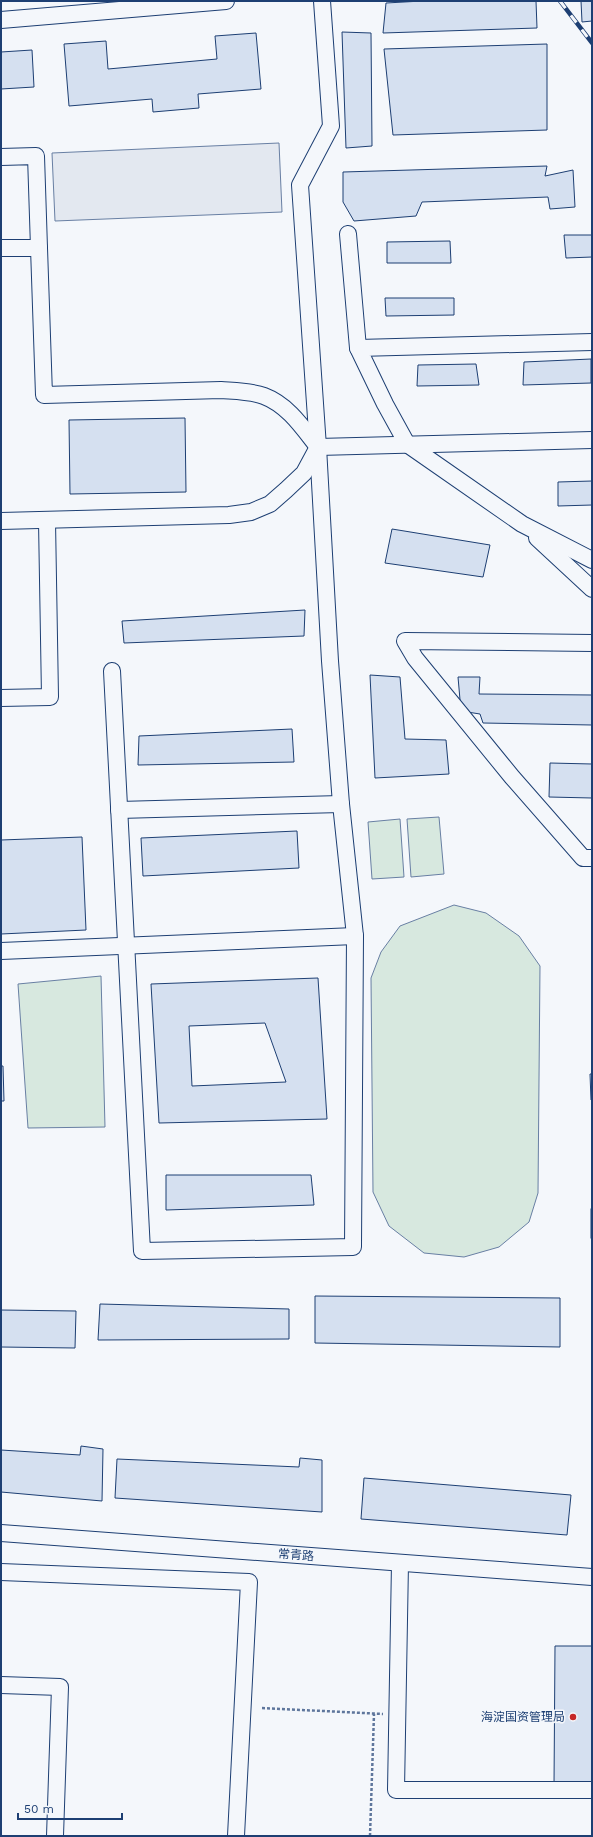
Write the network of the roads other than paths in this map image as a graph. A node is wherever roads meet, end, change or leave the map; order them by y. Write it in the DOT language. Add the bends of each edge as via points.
graph roads {
  1 [pos="226,1"];
  2 [pos="322,1"];
  3 [pos="1,20"];
  4 [pos="1,157"];
  5 [pos="348,234"];
  6 [pos="1,248"];
  7 [pos="39,248"];
  8 [pos="592,342"];
  9 [pos="358,348"];
  10 [pos="592,440"];
  11 [pos="407,444"];
  12 [pos="318,447"];
  13 [pos="47,521"];
  14 [pos="1,522"];
  15 [pos="522,524"];
  16 [pos="592,560"];
  17 [pos="592,588"];
  18 [pos="592,643"];
  19 [pos="112,671"];
  20 [pos="1,698"];
  21 [pos="341,804"];
  22 [pos="119,810"];
  23 [pos="592,858"];
  24 [pos="355,936"];
  25 [pos="126,946"];
  26 [pos="1,951"];
  27 [pos="1,1533"];
  28 [pos="400,1563"];
  29 [pos="1,1572"];
  30 [pos="592,1577"];
  31 [pos="1,1685"];
  32 [pos="592,1790"];
  33 [pos="55,1836"];
  34 [pos="236,1836"];
  1 -- 3 [label="street"];
  2 -- 12 [label="street" via="331,126 300,185"];
  4 -- 7 [label="street" via="36,156"];
  5 -- 9 [label="street"];
  6 -- 7 [label="street"];
  7 -- 12 [label="street" via="44,395 221,390 246,392 264,396 284,407"];
  8 -- 9 [label="street"];
  9 -- 11 [label="street"];
  10 -- 11 [label="street"];
  11 -- 12 [label="street"];
  11 -- 15 [label="street"];
  12 -- 13 [label="street" via="304,472 286,490 270,504 251,512 230,515"];
  12 -- 21 [label="street"];
  13 -- 14 [label="street"];
  13 -- 20 [label="street" via="50,697"];
  15 -- 16 [label="street"];
  15 -- 17 [label="street"];
  18 -- 23 [label="street" via="405,640 415,658 512,777 583,858"];
  19 -- 22 [label="street"];
  21 -- 22 [label="street"];
  21 -- 24 [label="street"];
  22 -- 25 [label="street"];
  24 -- 25 [label="street"];
  24 -- 25 [label="street" via="353,1247 142,1251"];
  25 -- 26 [label="street"];
  27 -- 28 [label="street, 常青路"];
  28 -- 30 [label="street, 常青路"];
  28 -- 32 [label="street" via="396,1790"];
  29 -- 34 [label="street" via="249,1582"];
  31 -- 33 [label="street" via="60,1687"];
}
